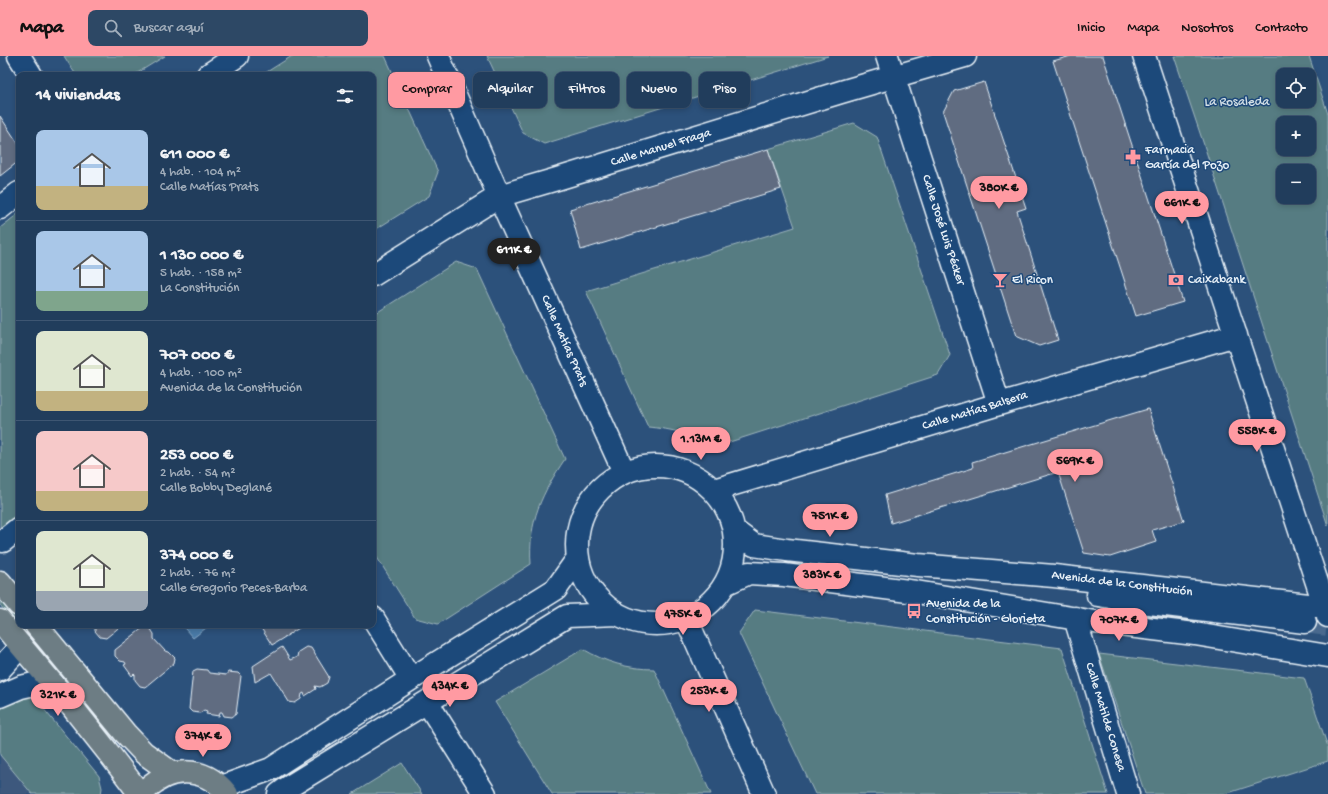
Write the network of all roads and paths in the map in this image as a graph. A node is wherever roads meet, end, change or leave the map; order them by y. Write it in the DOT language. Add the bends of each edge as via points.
graph roads {
  1 [pos="19,56"];
  2 [pos="237,56"];
  3 [pos="438,56"];
  4 [pos="887,56"];
  5 [pos="965,56"];
  6 [pos="1144,56"];
  7 [pos="29,72"];
  8 [pos="213,72"];
  9 [pos="894,76"];
  10 [pos="16,195"];
  11 [pos="499,196"];
  12 [pos="0,208"];
  13 [pos="376,273"];
  14 [pos="1236,335"];
  15 [pos="999,404"];
  16 [pos="624,472"];
  17 [pos="714,490"];
  18 [pos="735,531"];
  19 [pos="578,558"];
  20 [pos="918,565"];
  21 [pos="0,582"];
  22 [pos="725,584"];
  23 [pos="916,592"];
  24 [pos="16,601"];
  25 [pos="1327,611"];
  26 [pos="618,614"];
  27 [pos="686,618"];
  28 [pos="1075,618"];
  29 [pos="0,621"];
  30 [pos="376,623"];
  31 [pos="38,628"];
  32 [pos="21,646"];
  33 [pos="1328,656"];
  34 [pos="0,669"];
  35 [pos="411,679"];
  36 [pos="53,684"];
  37 [pos="0,696"];
  38 [pos="427,702"];
  39 [pos="172,773"];
  40 [pos="224,790"];
  41 [pos="141,794"];
  42 [pos="279,794"];
  43 [pos="485,794"];
  44 [pos="764,794"];
  45 [pos="1128,794"];
  1 -- 7 [label="street"];
  2 -- 8 [label="street"];
  3 -- 11 [label="street, Calle Matías Prats"];
  4 -- 9 [label="street, Calle José Luis Pécker"];
  5 -- 9 [label="street, Calle Manuel Fraga"];
  6 -- 14 [label="street"];
  9 -- 11 [label="street, Calle Manuel Fraga"];
  9 -- 15 [label="street, Calle José Luis Pécker"];
  10 -- 12 [label="street"];
  11 -- 13 [label="street, Calle Manuel Fraga"];
  11 -- 16 [label="street, Calle Matías Prats"];
  14 -- 15 [label="street, Calle Matías Balsera"];
  14 -- 25 [label="street"];
  15 -- 17 [label="street, Calle Matías Balsera"];
  16 -- 17 [label="street" via="654,466 681,469"];
  16 -- 19 [label="street" via="604,484 585,509 578,530"];
  17 -- 18 [label="street" via="726,506"];
  18 -- 20 [label="street, Avenida de la Constitución" via="754,545"];
  18 -- 22 [label="street" via="734,561"];
  19 -- 26 [label="street" via="584,579 595,595"];
  19 -- 35 [label="street" via="556,590"];
  20 -- 23 [label="street, Avenida de la Constitución" via="1308,630"];
  20 -- 25 [label="street, Avenida de la Constitución" via="1054,576"];
  21 -- 24 [label="main road"];
  22 -- 23 [label="street, Avenida de la Constitución" via="749,574 784,575"];
  22 -- 27 [label="street" via="718,595 697,613"];
  23 -- 28 [label="street, Avenida de la Constitución"];
  26 -- 27 [label="street" via="648,624"];
  26 -- 38 [label="street" via="567,616"];
  27 -- 44 [label="street"];
  28 -- 33 [label="street, Avenida de la Constitución" via="1195,634"];
  28 -- 45 [label="street, Calle Matilde Conesa"];
  29 -- 32 [label="main road"];
  30 -- 35 [label="street"];
  31 -- 39 [label="main road" via="125,733 144,753"];
  32 -- 34 [label="street"];
  32 -- 36 [label="main road"];
  35 -- 40 [label="street" via="271,769"];
  36 -- 37 [label="street" via="34,684"];
  36 -- 41 [label="main road"];
  38 -- 42 [label="street"];
  38 -- 43 [label="street"];
  39 -- 40 [label="main road" via="190,772 207,776"];
  39 -- 41 [label="main road" via="160,778"];
}
